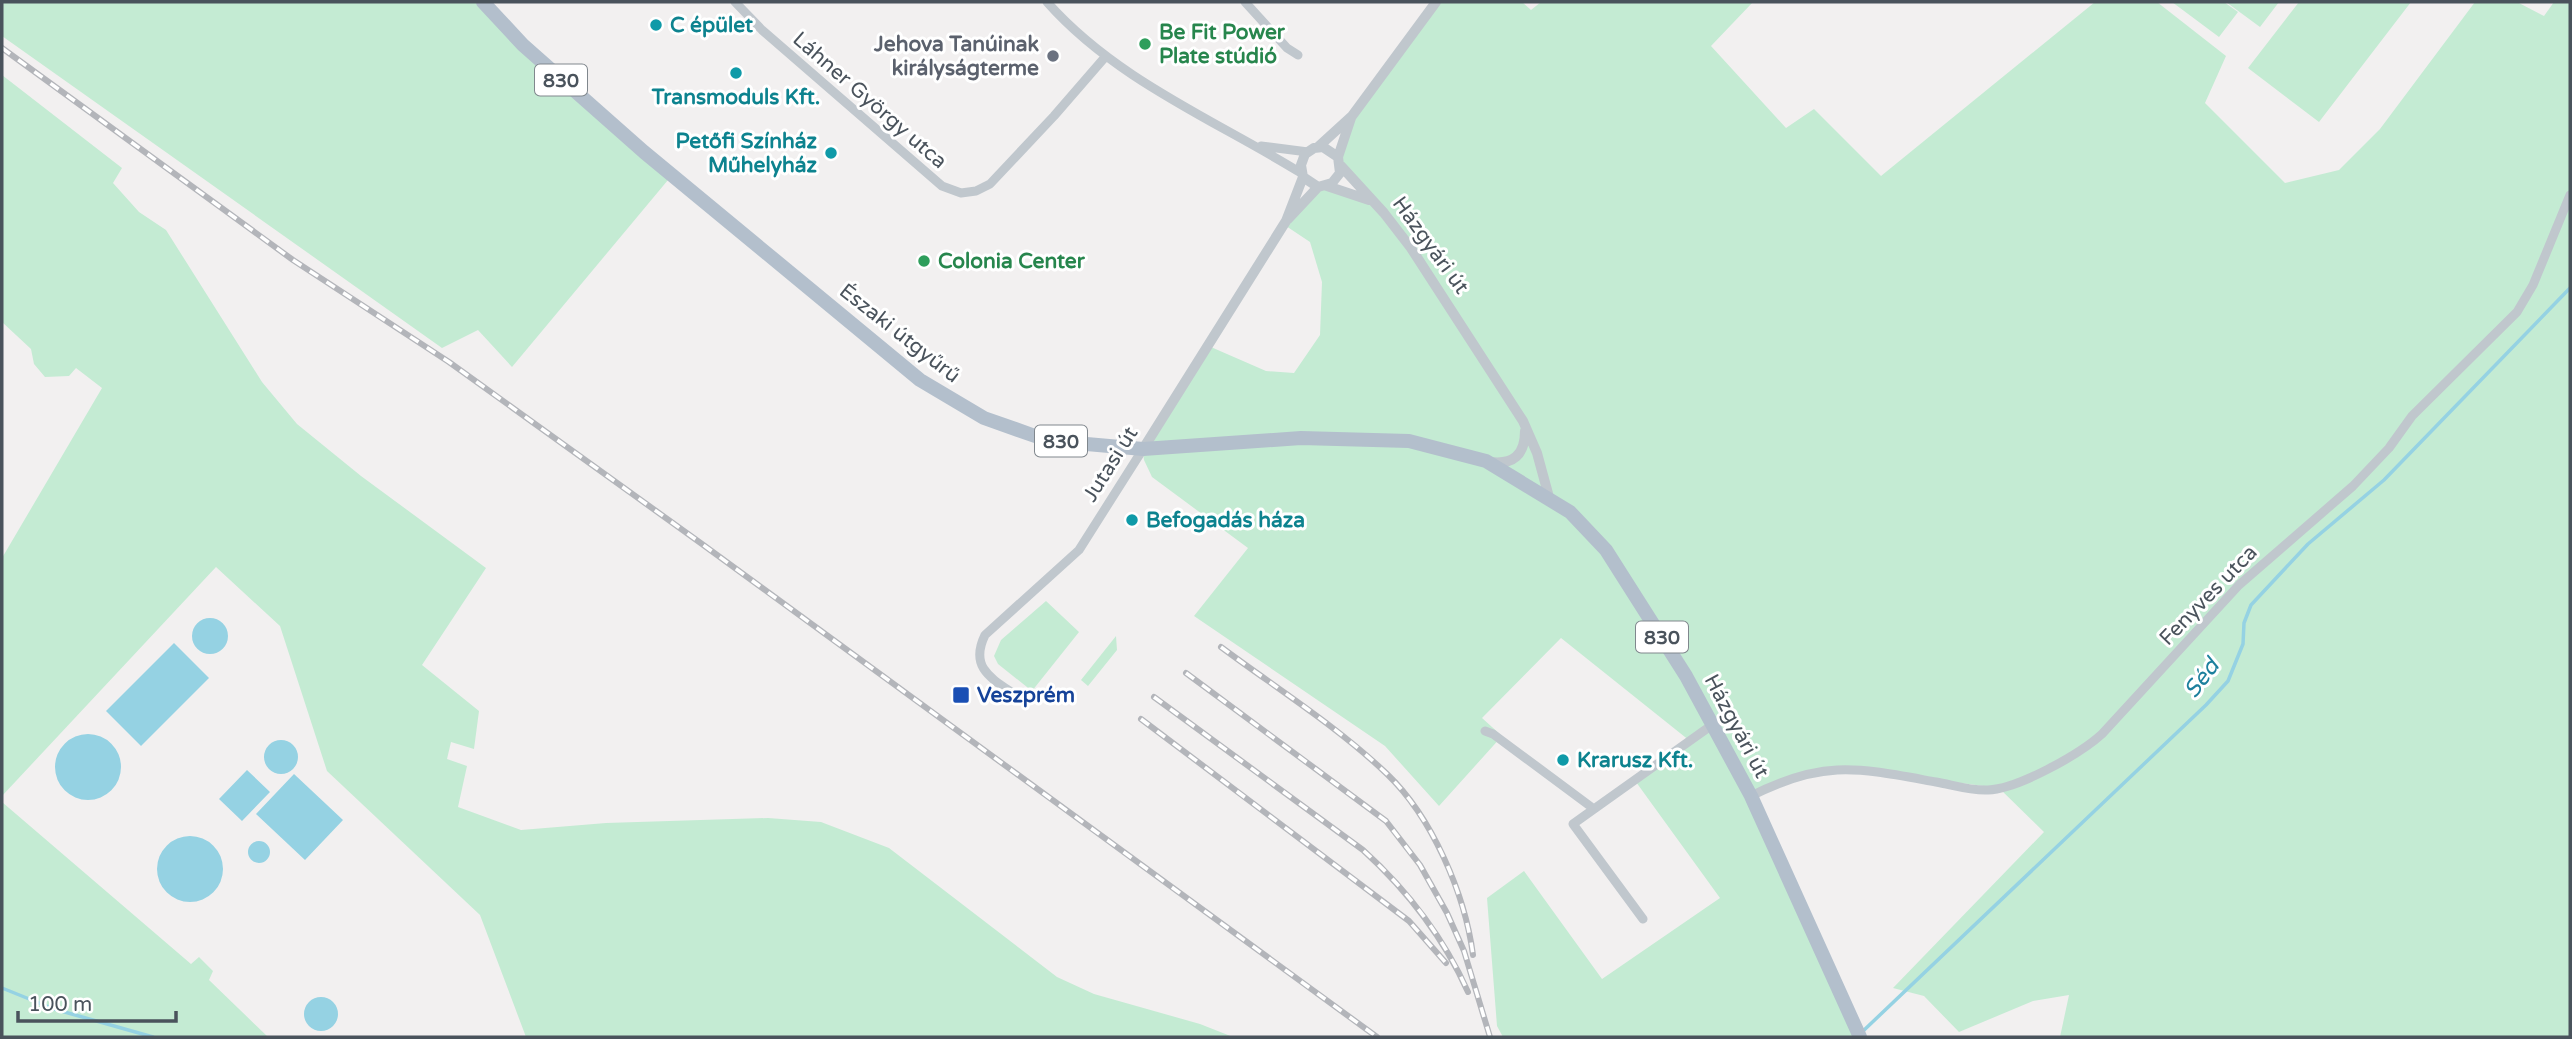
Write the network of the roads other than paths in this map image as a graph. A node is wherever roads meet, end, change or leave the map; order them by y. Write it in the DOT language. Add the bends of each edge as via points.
graph roads {
  1 [pos="484,2"];
  2 [pos="735,2"];
  3 [pos="1047,2"];
  4 [pos="1245,2"];
  5 [pos="1436,2"];
  6 [pos="1298,55"];
  7 [pos="1106,56"];
  8 [pos="1352,116"];
  9 [pos="1260,146"];
  10 [pos="1313,149"];
  11 [pos="1339,162"];
  12 [pos="1302,175"];
  13 [pos="1323,186"];
  14 [pos="2570,195"];
  15 [pos="1372,201"];
  16 [pos="1286,221"];
  17 [pos="1523,421"];
  18 [pos="1143,449"];
  19 [pos="1486,461"];
  20 [pos="1549,497"];
  21 [pos="1020,698"];
  22 [pos="1712,725"];
  23 [pos="1485,731"];
  24 [pos="1751,796"];
  25 [pos="1594,809"];
  26 [pos="1643,919"];
  27 [pos="1858,1034"];
  1 -- 18 [label="main road, Északi útgyűrű / 830" via="563,82 920,380 970,411 1012,429 1064,442"];
  2 -- 7 [label="street, Láhner György utca" via="942,186 961,193 990,184"];
  3 -- 7 [label="street"];
  4 -- 6 [label="street"];
  5 -- 8 [label="street, Jutasi út"];
  7 -- 9 [label="street" via="1144,85"];
  8 -- 10 [label="street, Jutasi út"];
  8 -- 11 [label="street, Jutasi út"];
  9 -- 10 [label="street"];
  9 -- 12 [label="street"];
  10 -- 11 [label="street" via="1329,149"];
  10 -- 12 [label="street, Jutasi út" via="1301,161"];
  11 -- 13 [label="street, Jutasi út" via="1338,177"];
  11 -- 15 [label="street, Házgyári út"];
  12 -- 13 [label="street"];
  12 -- 16 [label="street, Jutasi út"];
  13 -- 15 [label="street, Házgyári út"];
  13 -- 16 [label="street, Jutasi út"];
  14 -- 24 [label="street, Fenyves utca" via="2517,312 2412,416 2353,486 2239,585 2081,752 1991,790 1839,767 1798,774"];
  15 -- 17 [label="street, Házgyári út" via="1411,248"];
  16 -- 18 [label="street, Jutasi út"];
  17 -- 19 [label="street" via="1525,445 1520,453 1509,463"];
  17 -- 20 [label="street, Házgyári út"];
  18 -- 19 [label="main road, Északi útgyűrű / 830" via="1301,438 1409,441"];
  18 -- 21 [label="street, Jutasi út" via="1079,550 985,635 978,654 984,671"];
  19 -- 20 [label="main road, Északi útgyűrű / 830"];
  20 -- 22 [label="main road, Házgyári út / 830" via="1606,550"];
  22 -- 24 [label="main road, Házgyári út / 830"];
  22 -- 25 [label="street"];
  23 -- 25 [label="street"];
  24 -- 27 [label="main road, Házgyári út / 830"];
  25 -- 26 [label="street" via="1573,824"];
}
